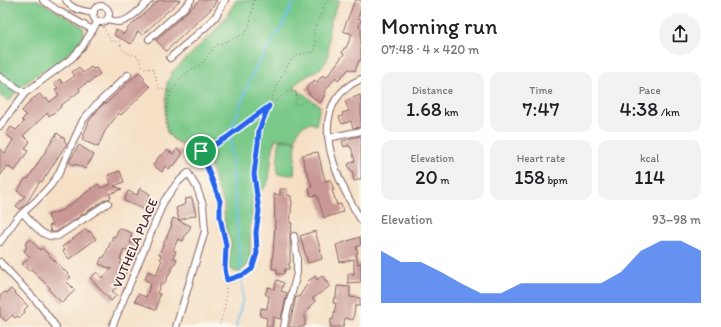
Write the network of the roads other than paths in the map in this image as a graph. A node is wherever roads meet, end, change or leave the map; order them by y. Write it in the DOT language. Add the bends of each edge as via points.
graph roads {
  1 [pos="43,0"];
  2 [pos="66,0"];
  3 [pos="150,0"];
  4 [pos="191,0"];
  5 [pos="225,0"];
  6 [pos="94,13"];
  7 [pos="103,20"];
  8 [pos="93,30"];
  9 [pos="149,39"];
  10 [pos="170,58"];
  11 [pos="128,75"];
  12 [pos="0,77"];
  13 [pos="361,79"];
  14 [pos="24,93"];
  15 [pos="0,126"];
  16 [pos="361,131"];
  17 [pos="328,138"];
  18 [pos="108,203"];
  19 [pos="23,213"];
  20 [pos="361,220"];
  21 [pos="294,236"];
  22 [pos="0,242"];
  23 [pos="0,262"];
  24 [pos="56,327"];
  25 [pos="112,327"];
  26 [pos="176,327"];
  27 [pos="284,327"];
  1 -- 8 [label="street"];
  2 -- 6 [label="street" via="74,9"];
  3 -- 7 [label="street" via="122,22"];
  4 -- 9 [label="street"];
  5 -- 10 [label="street" via="209,24"];
  6 -- 7 [label="street" via="95,19"];
  6 -- 7 [label="street" via="96,8 103,6 108,11"];
  7 -- 8 [label="street"];
  8 -- 14 [label="street" via="72,58"];
  11 -- 19 [label="street" via="83,120 58,175"];
  12 -- 14 [label="street"];
  13 -- 17 [label="street" via="352,83 335,99 327,124"];
  14 -- 15 [label="street"];
  16 -- 17 [label="street"];
  17 -- 20 [label="street" via="344,188"];
  18 -- 19 [label="street" via="54,237 46,236"];
  19 -- 22 [label="street"];
  21 -- 27 [label="street" via="297,273"];
  23 -- 24 [label="street" via="39,304"];
  25 -- 26 [label="street, VUTHELA PLACE" via="164,201 188,173 197,188 202,205 205,231"];
}
